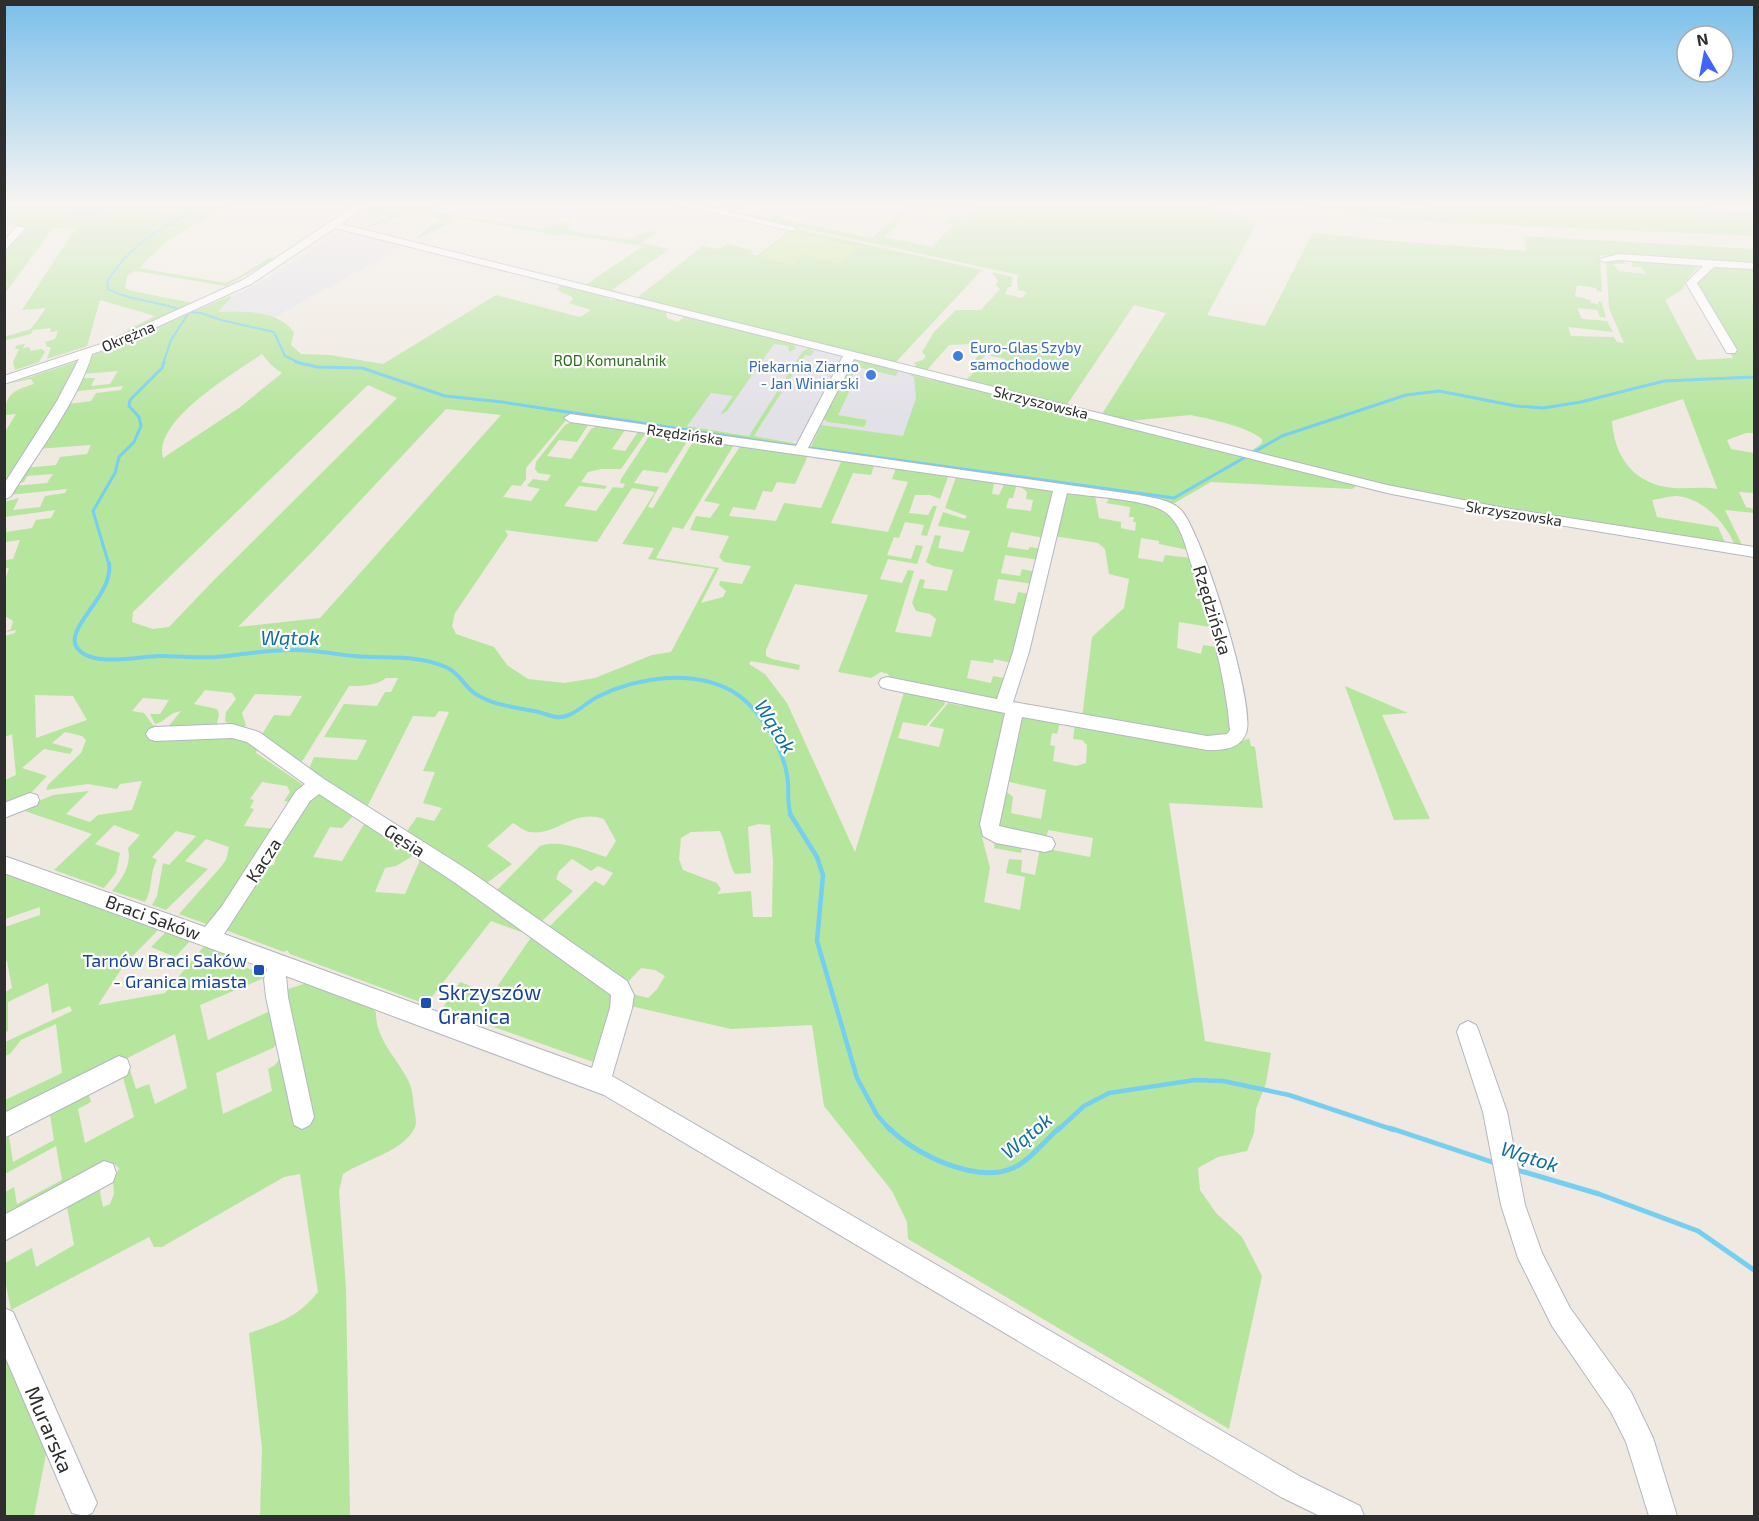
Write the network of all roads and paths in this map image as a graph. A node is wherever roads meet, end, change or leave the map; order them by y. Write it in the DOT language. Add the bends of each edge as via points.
graph roads {
  1 [pos="262,273"];
  2 [pos="524,273"];
  3 [pos="1702,273"];
  4 [pos="1731,350"];
  5 [pos="86,354"];
  6 [pos="850,355"];
  7 [pos="4,380"];
  8 [pos="570,418"];
  9 [pos="800,451"];
  10 [pos="1061,488"];
  11 [pos="4,496"];
  12 [pos="1755,552"];
  13 [pos="887,683"];
  14 [pos="1009,708"];
  15 [pos="155,734"];
  16 [pos="318,783"];
  17 [pos="30,800"];
  18 [pos="4,811"];
  19 [pos="1045,844"];
  20 [pos="4,864"];
  21 [pos="210,938"];
  22 [pos="279,964"];
  23 [pos="1468,1032"];
  24 [pos="119,1067"];
  25 [pos="599,1082"];
  26 [pos="302,1117"];
  27 [pos="4,1126"];
  28 [pos="104,1173"];
  29 [pos="4,1229"];
  30 [pos="4,1321"];
  31 [pos="82,1503"];
  32 [pos="1350,1516"];
  33 [pos="1664,1516"];
  1 -- 5 [label="street, Okrężna"];
  2 -- 6 [label="street, Skrzyszowska"];
  3 -- 4 [label="street" via="1691,283"];
  5 -- 7 [label="street, Okrężna"];
  5 -- 11 [label="street" via="74,381"];
  6 -- 9 [label="street"];
  6 -- 12 [label="street, Skrzyszowska" via="1461,505"];
  8 -- 9 [label="street, Rzędzińska"];
  9 -- 10 [label="street, Rzędzińska"];
  10 -- 14 [label="street"];
  10 -- 14 [label="street, Rzędzińska" via="1138,499 1165,506 1175,513 1185,528 1225,641 1239,730 1231,741 1207,743"];
  13 -- 14 [label="street, Rzędzińska"];
  14 -- 19 [label="street" via="990,830 996,835"];
  15 -- 16 [label="street, Gęsia" via="244,733"];
  16 -- 21 [label="street, Kacza" via="303,796"];
  16 -- 25 [label="street, Gęsia" via="461,876 620,988 621,1008"];
  17 -- 18 [label="street"];
  20 -- 21 [label="street, Braci Saków"];
  21 -- 22 [label="street, Braci Saków"];
  22 -- 25 [label="street, Braci Saków"];
  22 -- 26 [label="street" via="275,979 277,997"];
  23 -- 33 [label="street" via="1495,1112 1512,1200 1531,1258 1561,1317 1621,1402 1639,1438"];
  24 -- 27 [label="street"];
  25 -- 32 [label="street, Braci Saków" via="1126,1391"];
  28 -- 29 [label="street"];
  30 -- 31 [label="street, Murarska"];
}
